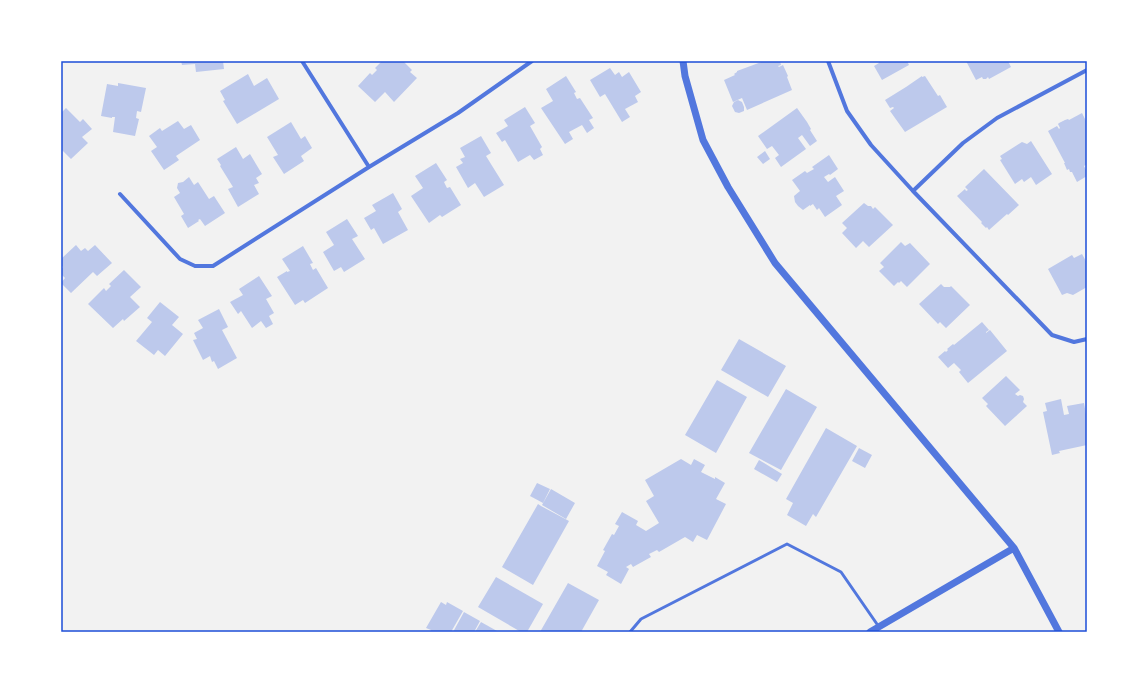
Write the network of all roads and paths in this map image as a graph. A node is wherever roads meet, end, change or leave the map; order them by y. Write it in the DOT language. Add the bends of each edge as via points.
graph roads {
  1 [pos="302,61"];
  2 [pos="532,61"];
  3 [pos="683,61"];
  4 [pos="828,61"];
  5 [pos="1087,70"];
  6 [pos="369,167"];
  7 [pos="913,191"];
  8 [pos="120,194"];
  9 [pos="1087,339"];
  10 [pos="1014,548"];
  11 [pos="879,627"];
  12 [pos="630,632"];
  13 [pos="870,632"];
  14 [pos="1058,632"];
  1 -- 6 [label="street"];
  2 -- 6 [label="street" via="458,112"];
  3 -- 10 [label="street" via="703,140 728,187 775,263"];
  4 -- 7 [label="street" via="847,111 871,145"];
  5 -- 7 [label="street" via="998,118 963,143"];
  6 -- 8 [label="street" via="213,266 195,266 180,259"];
  7 -- 9 [label="street" via="1052,335 1074,342"];
  10 -- 11 [label="street"];
  10 -- 14 [label="street"];
  11 -- 12 [label="lane" via="841,572 787,544 641,619"];
  11 -- 13 [label="street"];
}
